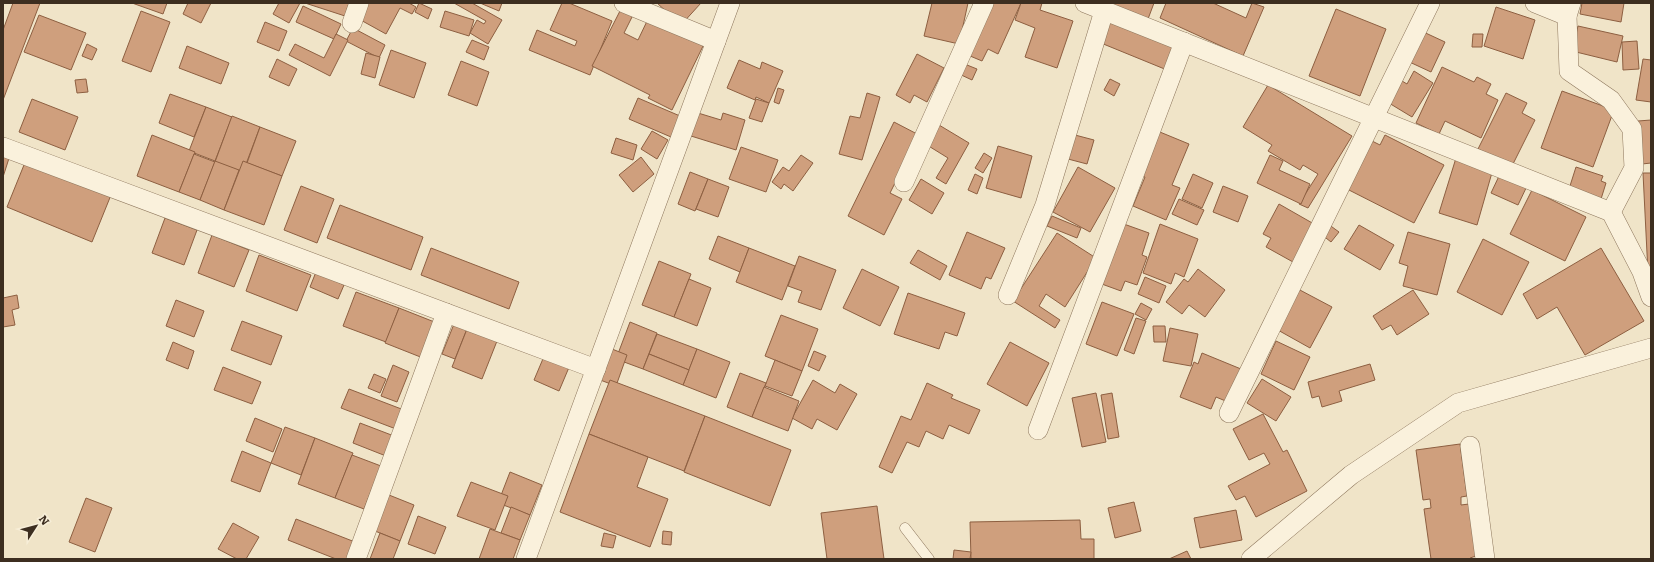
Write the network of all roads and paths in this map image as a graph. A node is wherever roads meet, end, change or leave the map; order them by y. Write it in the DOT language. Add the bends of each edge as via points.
graph roads {
  1 [pos="359,3"];
  2 [pos="624,3"];
  3 [pos="730,3"];
  4 [pos="984,3"];
  5 [pos="1085,3"];
  6 [pos="1430,3"];
  7 [pos="1536,3"];
  8 [pos="1104,10"];
  9 [pos="1569,10"];
  10 [pos="352,23"];
  11 [pos="716,41"];
  12 [pos="1184,42"];
  13 [pos="1374,118"];
  14 [pos="3,147"];
  15 [pos="904,182"];
  16 [pos="1611,212"];
  17 [pos="1008,295"];
  18 [pos="1651,297"];
  19 [pos="446,313"];
  20 [pos="1651,348"];
  21 [pos="596,370"];
  22 [pos="1229,413"];
  23 [pos="1038,430"];
  24 [pos="1470,446"];
  25 [pos="905,528"];
  26 [pos="356,559"];
  27 [pos="526,559"];
  28 [pos="929,559"];
  29 [pos="1251,559"];
  30 [pos="1485,559"];
  1 -- 10 [label="street"];
  2 -- 11 [label="street"];
  3 -- 11 [label="street"];
  4 -- 15 [label="street"];
  5 -- 8 [label="street"];
  6 -- 13 [label="street"];
  7 -- 9 [label="street"];
  8 -- 12 [label="street"];
  8 -- 17 [label="street" via="1045,205"];
  9 -- 16 [label="street" via="1569,71 1611,100 1632,129 1634,168"];
  11 -- 21 [label="street"];
  12 -- 13 [label="street"];
  12 -- 23 [label="street"];
  13 -- 16 [label="street"];
  13 -- 22 [label="street"];
  14 -- 19 [label="street"];
  16 -- 18 [label="street" via="1642,272"];
  19 -- 21 [label="street"];
  19 -- 26 [label="street"];
  20 -- 29 [label="street" via="1458,403 1351,476"];
  21 -- 27 [label="street"];
  24 -- 30 [label="street"];
  25 -- 28 [label="lane"];
}
